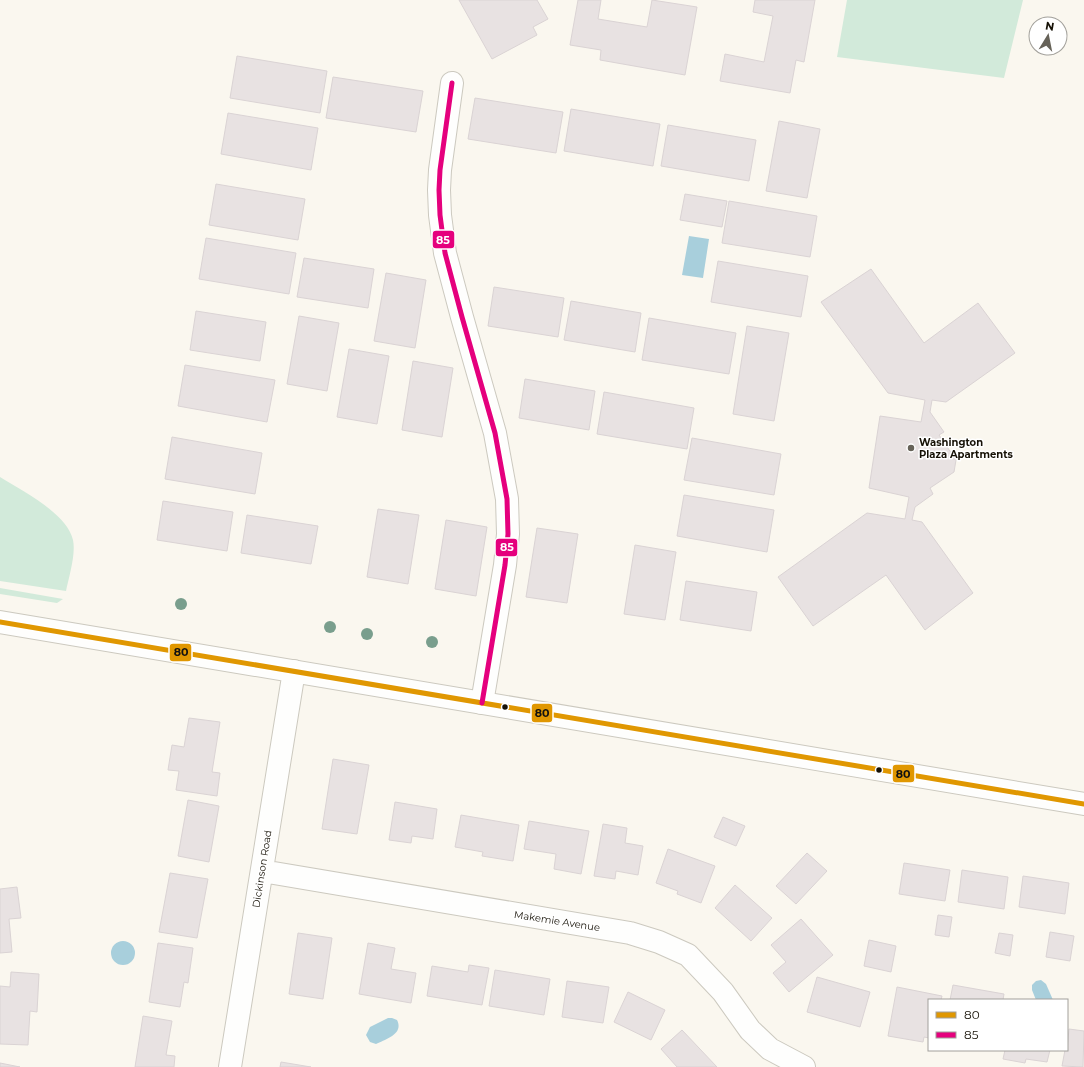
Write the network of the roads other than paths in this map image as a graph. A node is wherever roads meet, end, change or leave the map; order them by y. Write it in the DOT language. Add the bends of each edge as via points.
graph roads {
  1 [pos="452,83"];
  2 [pos="0,622"];
  3 [pos="294,671"];
  4 [pos="482,703"];
  5 [pos="1084,804"];
  6 [pos="262,872"];
  7 [pos="230,1067"];
  8 [pos="804,1067"];
  1 -- 4 [label="street" via="439,190 445,253 495,433 507,499 508,534 505,565"];
  2 -- 3 [label="street"];
  3 -- 4 [label="street"];
  3 -- 6 [label="street, Dickinson Road"];
  4 -- 5 [label="street"];
  6 -- 7 [label="street, Dickinson Road"];
  6 -- 8 [label="street, Makemie Avenue" via="630,933 659,942 688,955 723,992 750,1030 770,1049"];
}
